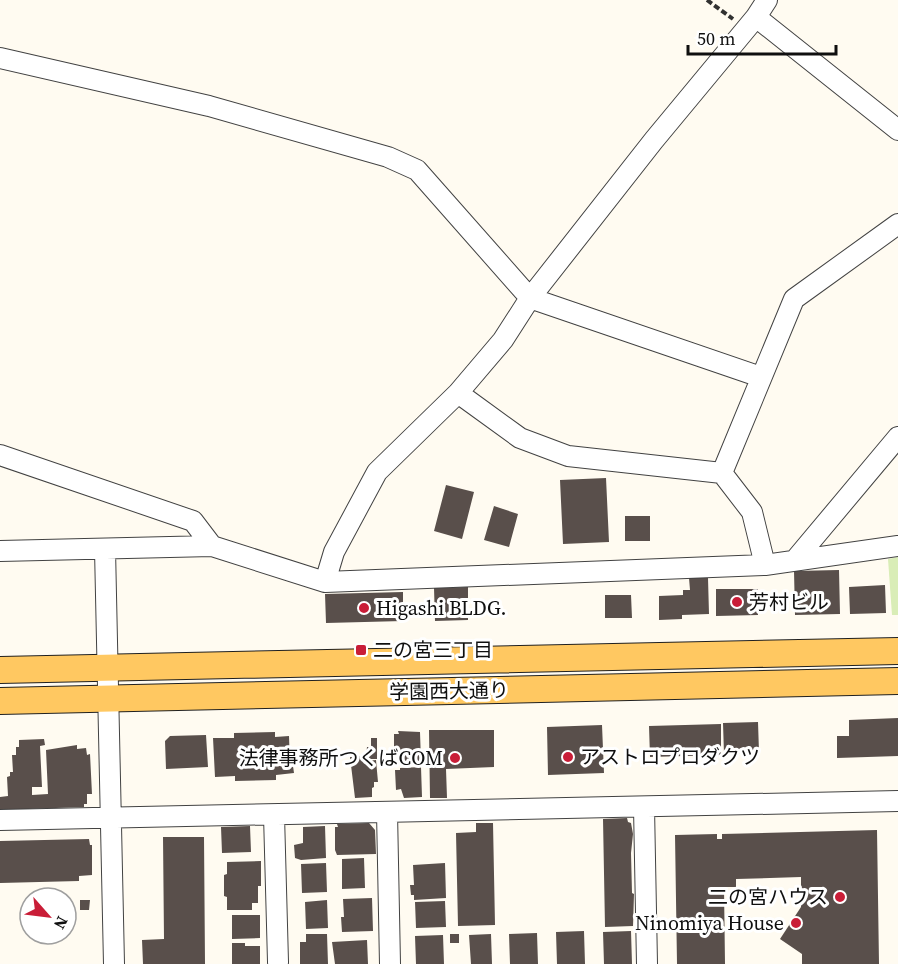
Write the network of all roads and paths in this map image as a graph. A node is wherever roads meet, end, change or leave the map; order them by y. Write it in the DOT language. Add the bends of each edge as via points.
graph roads {
  1 [pos="706,0"];
  2 [pos="767,0"];
  3 [pos="751,23"];
  4 [pos="0,58"];
  5 [pos="898,130"];
  6 [pos="898,224"];
  7 [pos="530,298"];
  8 [pos="761,377"];
  9 [pos="458,393"];
  10 [pos="898,437"];
  11 [pos="0,455"];
  12 [pos="722,472"];
  13 [pos="212,546"];
  14 [pos="898,546"];
  15 [pos="105,549"];
  16 [pos="0,551"];
  17 [pos="795,560"];
  18 [pos="765,565"];
  19 [pos="325,582"];
  20 [pos="898,651"];
  21 [pos="107,668"];
  22 [pos="0,670"];
  23 [pos="898,681"];
  24 [pos="107,699"];
  25 [pos="0,701"];
  26 [pos="898,801"];
  27 [pos="644,807"];
  28 [pos="387,812"];
  29 [pos="274,815"];
  30 [pos="898,815"];
  31 [pos="110,818"];
  32 [pos="0,820"];
  33 [pos="278,962"];
  34 [pos="114,964"];
  35 [pos="390,964"];
  36 [pos="647,964"];
  1 -- 3 [label="path"];
  2 -- 3 [label="street"];
  3 -- 5 [label="street"];
  3 -- 7 [label="street"];
  4 -- 7 [label="street" via="209,106 398,161 417,170"];
  6 -- 8 [label="street" via="794,299"];
  7 -- 8 [label="street"];
  7 -- 9 [label="street" via="503,340"];
  8 -- 12 [label="street"];
  9 -- 12 [label="street" via="520,438 568,456"];
  9 -- 19 [label="street" via="377,472 334,552"];
  10 -- 17 [label="street"];
  11 -- 13 [label="street" via="193,521"];
  12 -- 18 [label="street" via="752,512"];
  13 -- 15 [label="street"];
  13 -- 19 [label="street"];
  14 -- 17 [label="street"];
  15 -- 16 [label="street"];
  15 -- 21 [label="street"];
  17 -- 18 [label="street"];
  18 -- 19 [label="street"];
  20 -- 21 [label="main road, 学園西大通り"];
  21 -- 22 [label="main road, 学園西大通り"];
  21 -- 24 [label="street"];
  23 -- 24 [label="main road, 学園西大通り"];
  24 -- 25 [label="main road, 学園西大通り"];
  24 -- 31 [label="street"];
  26 -- 27 [label="street"];
  26 -- 30 [label="street"];
  27 -- 28 [label="street"];
  27 -- 36 [label="street"];
  28 -- 29 [label="street"];
  28 -- 35 [label="street"];
  29 -- 31 [label="street"];
  29 -- 33 [label="street"];
  31 -- 32 [label="street"];
  31 -- 34 [label="street"];
}
